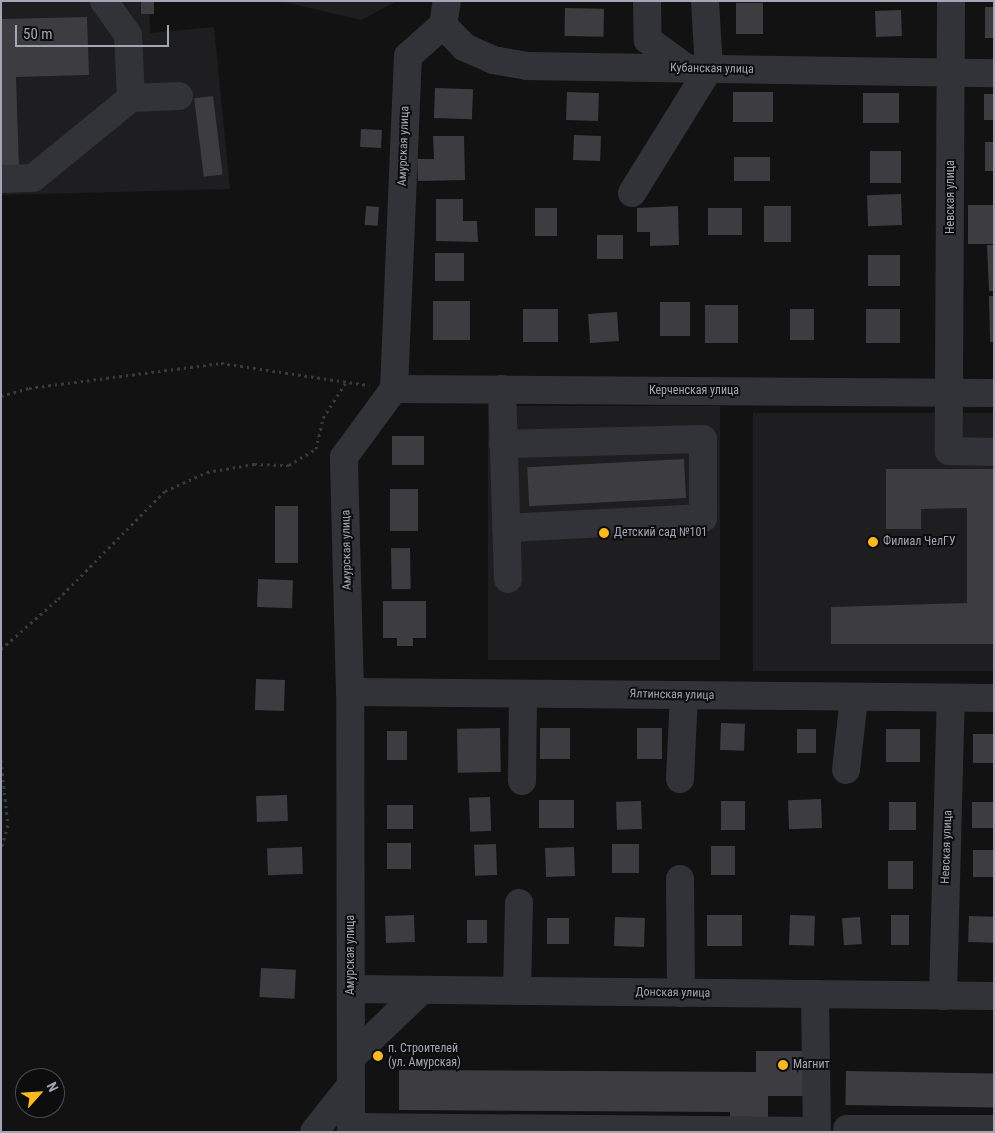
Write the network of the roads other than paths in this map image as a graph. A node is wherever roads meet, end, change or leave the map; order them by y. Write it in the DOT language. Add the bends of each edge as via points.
graph roads {
  1 [pos="104,1"];
  2 [pos="647,1"];
  3 [pos="705,1"];
  4 [pos="951,1"];
  5 [pos="445,13"];
  6 [pos="699,69"];
  7 [pos="994,73"];
  8 [pos="952,74"];
  9 [pos="179,96"];
  10 [pos="131,98"];
  11 [pos="1,179"];
  12 [pos="632,193"];
  13 [pos="394,389"];
  14 [pos="502,389"];
  15 [pos="949,392"];
  16 [pos="994,393"];
  17 [pos="503,444"];
  18 [pos="994,452"];
  19 [pos="506,528"];
  20 [pos="508,579"];
  21 [pos="350,692"];
  22 [pos="524,694"];
  23 [pos="684,695"];
  24 [pos="854,696"];
  25 [pos="951,698"];
  26 [pos="994,698"];
  27 [pos="846,770"];
  28 [pos="680,779"];
  29 [pos="522,781"];
  30 [pos="680,878"];
  31 [pos="519,903"];
  32 [pos="351,989"];
  33 [pos="422,990"];
  34 [pos="517,991"];
  35 [pos="681,993"];
  36 [pos="815,994"];
  37 [pos="943,996"];
  38 [pos="994,996"];
  39 [pos="351,1071"];
  40 [pos="351,1129"];
  41 [pos="847,1129"];
  42 [pos="994,1130"];
  43 [pos="314,1132"];
  44 [pos="817,1132"];
  1 -- 10 [label="street" via="128,35"];
  2 -- 6 [label="street" via="648,40"];
  3 -- 6 [label="street"];
  4 -- 8 [label="street, Невская улица"];
  5 -- 6 [label="street, Кубанская улица" via="464,47 493,60 527,66"];
  5 -- 13 [label="street, Амурская улица" via="408,56"];
  6 -- 8 [label="street, Кубанская улица"];
  6 -- 12 [label="street"];
  7 -- 8 [label="street, Кубанская улица"];
  8 -- 15 [label="street, Невская улица"];
  9 -- 10 [label="street"];
  10 -- 11 [label="street" via="33,178"];
  13 -- 14 [label="street, Керченская улица"];
  13 -- 21 [label="street, Амурская улица" via="344,457"];
  14 -- 15 [label="street, Керченская улица"];
  14 -- 17 [label="street"];
  15 -- 16 [label="street, Керченская улица"];
  15 -- 18 [label="street, Невская улица" via="950,451"];
  17 -- 19 [label="street"];
  17 -- 19 [label="street" via="702,440 703,518"];
  19 -- 20 [label="street"];
  21 -- 22 [label="street, Ялтинская улица"];
  21 -- 32 [label="street, Амурская улица"];
  22 -- 23 [label="street, Ялтинская улица"];
  22 -- 29 [label="street"];
  23 -- 24 [label="street, Ялтинская улица"];
  23 -- 28 [label="street"];
  24 -- 25 [label="street, Ялтинская улица"];
  24 -- 27 [label="street"];
  25 -- 26 [label="street, Ялтинская улица"];
  25 -- 37 [label="street, Невская улица"];
  30 -- 35 [label="street"];
  31 -- 34 [label="street"];
  32 -- 33 [label="street, Донская улица"];
  32 -- 39 [label="street, Амурская улица"];
  33 -- 34 [label="street, Донская улица"];
  33 -- 39 [label="street"];
  34 -- 35 [label="street, Донская улица"];
  35 -- 36 [label="street, Донская улица"];
  36 -- 37 [label="street, Донская улица"];
  36 -- 44 [label="street"];
  37 -- 38 [label="street, Донская улица"];
  39 -- 40 [label="street, Амурская улица"];
  39 -- 43 [label="street"];
  40 -- 44 [label="street"];
  41 -- 42 [label="street"];
}
